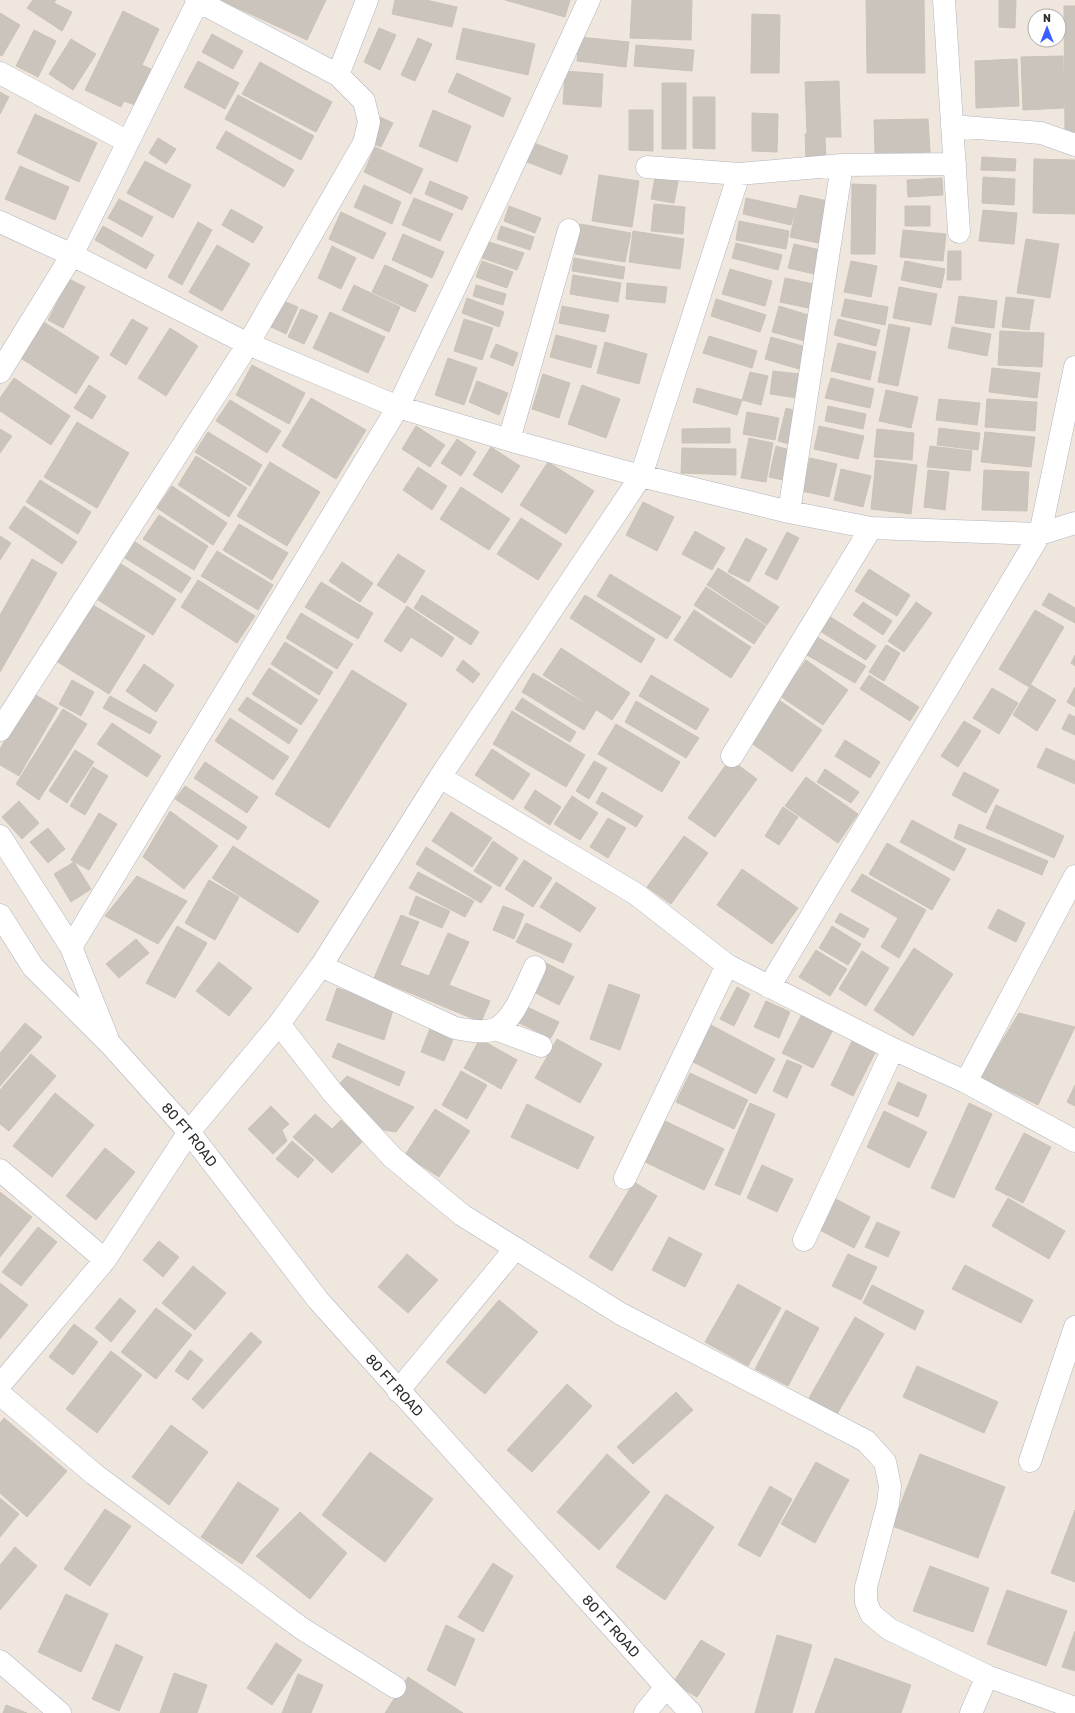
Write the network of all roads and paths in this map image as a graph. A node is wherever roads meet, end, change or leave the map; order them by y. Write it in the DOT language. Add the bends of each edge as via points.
graph roads {
  1 [pos="197,0"];
  2 [pos="367,0"];
  3 [pos="589,0"];
  4 [pos="944,0"];
  5 [pos="0,73"];
  6 [pos="338,75"];
  7 [pos="952,126"];
  8 [pos="128,142"];
  9 [pos="1075,145"];
  10 [pos="955,164"];
  11 [pos="842,165"];
  12 [pos="647,167"];
  13 [pos="739,174"];
  14 [pos="0,222"];
  15 [pos="569,230"];
  16 [pos="959,232"];
  17 [pos="72,255"];
  18 [pos="248,344"];
  19 [pos="1075,367"];
  20 [pos="0,372"];
  21 [pos="398,407"];
  22 [pos="509,440"];
  23 [pos="641,476"];
  24 [pos="790,512"];
  25 [pos="1075,523"];
  26 [pos="871,528"];
  27 [pos="1040,534"];
  28 [pos="0,730"];
  29 [pos="732,756"];
  30 [pos="440,777"];
  31 [pos="0,836"];
  32 [pos="1075,876"];
  33 [pos="0,915"];
  34 [pos="71,947"];
  35 [pos="726,965"];
  36 [pos="321,966"];
  37 [pos="535,967"];
  38 [pos="769,987"];
  39 [pos="279,1024"];
  40 [pos="495,1029"];
  41 [pos="110,1045"];
  42 [pos="541,1046"];
  43 [pos="893,1049"];
  44 [pos="966,1082"];
  45 [pos="189,1132"];
  46 [pos="1075,1141"];
  47 [pos="0,1170"];
  48 [pos="625,1178"];
  49 [pos="804,1240"];
  50 [pos="515,1249"];
  51 [pos="105,1260"];
  52 [pos="1075,1327"];
  53 [pos="1069,1363"];
  54 [pos="0,1385"];
  55 [pos="398,1391"];
  56 [pos="0,1394"];
  57 [pos="1030,1461"];
  58 [pos="0,1661"];
  59 [pos="981,1674"];
  60 [pos="395,1687"];
  61 [pos="666,1687"];
  62 [pos="1075,1708"];
  63 [pos="60,1713"];
  64 [pos="645,1713"];
  65 [pos="691,1713"];
  66 [pos="971,1713"];
  1 -- 6 [label="street"];
  1 -- 8 [label="street"];
  2 -- 6 [label="street"];
  3 -- 21 [label="street"];
  4 -- 7 [label="street"];
  5 -- 8 [label="street"];
  6 -- 18 [label="street" via="364,101 369,122 364,143"];
  7 -- 9 [label="street" via="1041,133"];
  7 -- 10 [label="street"];
  8 -- 17 [label="street"];
  10 -- 11 [label="street"];
  10 -- 16 [label="street"];
  11 -- 13 [label="street"];
  11 -- 24 [label="street"];
  12 -- 13 [label="street"];
  13 -- 23 [label="street"];
  14 -- 17 [label="street"];
  15 -- 22 [label="street"];
  17 -- 18 [label="street"];
  17 -- 20 [label="street"];
  18 -- 21 [label="street"];
  18 -- 28 [label="street"];
  19 -- 27 [label="street"];
  21 -- 22 [label="street"];
  21 -- 34 [label="street"];
  22 -- 23 [label="street"];
  23 -- 24 [label="street"];
  23 -- 30 [label="street"];
  24 -- 26 [label="street"];
  25 -- 27 [label="street"];
  26 -- 27 [label="street"];
  26 -- 29 [label="street"];
  27 -- 38 [label="street"];
  30 -- 35 [label="street" via="636,894"];
  30 -- 36 [label="street"];
  31 -- 34 [label="street, 80 FT ROAD"];
  32 -- 44 [label="street"];
  33 -- 41 [label="street, 80 FT ROAD" via="33,967"];
  34 -- 41 [label="street, 80 FT ROAD"];
  35 -- 38 [label="street"];
  35 -- 48 [label="street"];
  36 -- 39 [label="street"];
  36 -- 40 [label="street" via="455,1028 478,1031"];
  37 -- 40 [label="street" via="511,1015"];
  38 -- 43 [label="street"];
  39 -- 45 [label="street"];
  39 -- 50 [label="street" via="333,1093 392,1157 462,1215"];
  40 -- 42 [label="street"];
  41 -- 45 [label="street, 80 FT ROAD"];
  43 -- 44 [label="street"];
  43 -- 49 [label="street"];
  44 -- 46 [label="street"];
  45 -- 51 [label="street"];
  45 -- 55 [label="street, 80 FT ROAD" via="318,1300"];
  47 -- 51 [label="street"];
  50 -- 55 [label="street"];
  50 -- 59 [label="street" via="621,1314 866,1441 885,1462 890,1486 888,1504 866,1586 866,1602 871,1614 889,1629"];
  51 -- 54 [label="street"];
  52 -- 53 [label="street"];
  53 -- 57 [label="street"];
  55 -- 61 [label="street, 80 FT ROAD"];
  56 -- 60 [label="street" via="94,1474 301,1628"];
  58 -- 63 [label="street"];
  59 -- 62 [label="street"];
  59 -- 66 [label="street" via="987,1676"];
  61 -- 64 [label="street"];
  61 -- 65 [label="street, 80 FT ROAD"];
}
